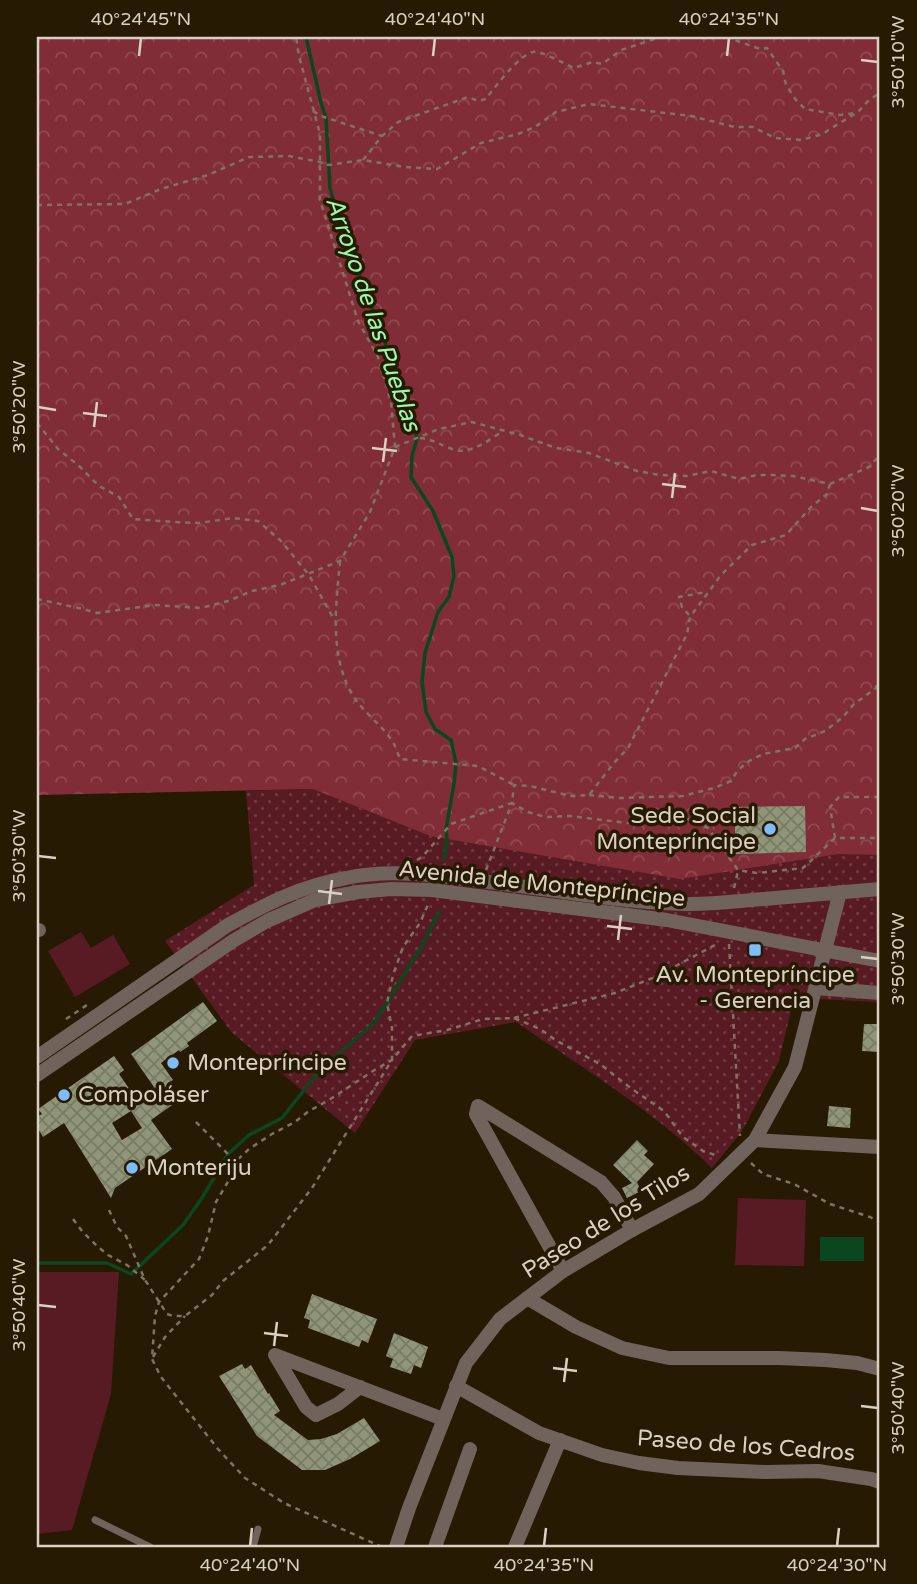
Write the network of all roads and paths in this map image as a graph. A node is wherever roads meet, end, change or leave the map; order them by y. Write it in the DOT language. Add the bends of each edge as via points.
graph roads {
  1 [pos="296,37"];
  2 [pos="660,37"];
  3 [pos="726,37"];
  4 [pos="880,93"];
  5 [pos="313,111"];
  6 [pos="858,112"];
  7 [pos="382,136"];
  8 [pos="363,160"];
  9 [pos="320,162"];
  10 [pos="37,205"];
  11 [pos="37,423"];
  12 [pos="503,431"];
  13 [pos="417,438"];
  14 [pos="395,447"];
  15 [pos="880,455"];
  16 [pos="830,484"];
  17 [pos="340,561"];
  18 [pos="309,575"];
  19 [pos="706,592"];
  20 [pos="37,599"];
  21 [pos="690,617"];
  22 [pos="335,621"];
  23 [pos="880,674"];
  24 [pos="514,785"];
  25 [pos="589,795"];
  26 [pos="880,797"];
  27 [pos="512,803"];
  28 [pos="835,838"];
  29 [pos="880,838"];
  30 [pos="414,861"];
  31 [pos="738,870"];
  32 [pos="484,875"];
  33 [pos="880,889"];
  34 [pos="839,892"];
  35 [pos="430,899"];
  36 [pos="731,902"];
  37 [pos="729,934"];
  38 [pos="826,950"];
  39 [pos="880,961"];
  40 [pos="816,988"];
  41 [pos="880,992"];
  42 [pos="514,1018"];
  43 [pos="37,1057"];
  44 [pos="392,1060"];
  45 [pos="37,1075"];
  46 [pos="196,1122"];
  47 [pos="755,1140"];
  48 [pos="880,1147"];
  49 [pos="736,1159"];
  50 [pos="234,1163"];
  51 [pos="109,1210"];
  52 [pos="73,1219"];
  53 [pos="880,1223"];
  54 [pos="632,1230"];
  55 [pos="563,1271"];
  56 [pos="145,1280"];
  57 [pos="527,1298"];
  58 [pos="159,1302"];
  59 [pos="186,1315"];
  60 [pos="152,1359"];
  61 [pos="880,1369"];
  62 [pos="456,1386"];
  63 [pos="360,1387"];
  64 [pos="443,1419"];
  65 [pos="561,1440"];
  66 [pos="470,1449"];
  67 [pos="880,1482"];
  68 [pos="95,1520"];
  69 [pos="258,1529"];
  70 [pos="150,1547"];
  71 [pos="253,1547"];
  72 [pos="382,1547"];
  73 [pos="396,1547"];
  74 [pos="435,1547"];
  75 [pos="515,1547"];
  1 -- 5 [label="path"];
  2 -- 7 [label="path" via="621,51 602,64 574,68 533,51 486,99 468,97 447,104 398,122"];
  3 -- 6 [label="path" via="767,48 783,71 786,86 805,109 840,115"];
  4 -- 6 [label="path"];
  5 -- 7 [label="path"];
  5 -- 9 [label="path" via="320,134"];
  6 -- 8 [label="path" via="823,134 801,140 775,138 753,127 691,116 589,104 556,112 518,134 481,143 437,169"];
  7 -- 8 [label="path"];
  8 -- 9 [label="path"];
  9 -- 10 [label="path" via="289,156 250,158 125,204"];
  9 -- 14 [label="path" via="320,200 358,321 378,357 391,402"];
  11 -- 18 [label="path" via="58,449 99,486 119,497 133,519 258,521"];
  12 -- 13 [label="path" via="472,422"];
  12 -- 13 [label="path" via="464,452"];
  12 -- 16 [label="path" via="660,475 711,471 739,479 793,476"];
  13 -- 14 [label="path"];
  14 -- 17 [label="path" via="370,512"];
  15 -- 16 [label="path" via="869,467"];
  16 -- 19 [label="path" via="827,494 786,535 752,545"];
  17 -- 18 [label="path"];
  17 -- 22 [label="path"];
  18 -- 20 [label="path" via="201,608 155,605 97,613"];
  18 -- 22 [label="path"];
  19 -- 21 [label="path"];
  19 -- 21 [label="path" via="678,597"];
  21 -- 25 [label="path" via="687,634 628,748"];
  22 -- 24 [label="path" via="341,666 351,693 393,743 400,759 478,766"];
  23 -- 25 [label="path" via="876,688 825,731 795,748 749,761 731,781 684,796"];
  24 -- 25 [label="path"];
  24 -- 27 [label="path"];
  26 -- 28 [label="path" via="839,797 830,807"];
  27 -- 30 [label="path" via="451,824"];
  27 -- 31 [label="path" via="545,817 626,823 684,817 708,828"];
  27 -- 32 [label="path"];
  28 -- 29 [label="path"];
  28 -- 31 [label="path" via="803,867 757,873"];
  31 -- 36 [label="path"];
  33 -- 34 [label="street, Avenida de Montepríncipe"];
  34 -- 36 [label="street, Avenida de Montepríncipe"];
  34 -- 38 [label="street, Paseo de los Tilos"];
  35 -- 44 [label="path" via="393,975 387,1003"];
  36 -- 43 [label="street, Avenida de Montepríncipe" via="649,902 442,876 393,873 346,877 296,890 228,925"];
  37 -- 38 [label="street, Avenida de Montepríncipe"];
  37 -- 42 [label="path" via="655,977 615,993"];
  37 -- 45 [label="street, Avenida de Montepríncipe" via="667,920 432,890 391,889 315,900 233,941"];
  37 -- 49 [label="path"];
  38 -- 39 [label="street, Avenida de Montepríncipe"];
  38 -- 40 [label="street, Paseo de los Tilos"];
  40 -- 41 [label="street"];
  40 -- 47 [label="street, Paseo de los Tilos" via="795,1067"];
  42 -- 44 [label="path" via="482,1019 412,1036"];
  42 -- 49 [label="path" via="600,1064 664,1111 683,1137 703,1151"];
  44 -- 50 [label="path" via="272,1134"];
  44 -- 59 [label="path" via="292,1216 268,1245"];
  46 -- 50 [label="path"];
  47 -- 48 [label="street"];
  47 -- 49 [label="street, Paseo de los Tilos"];
  49 -- 53 [label="path"];
  49 -- 54 [label="street, Paseo de los Tilos" via="699,1194"];
  50 -- 58 [label="path" via="198,1259"];
  51 -- 56 [label="path"];
  52 -- 56 [label="path" via="97,1246"];
  54 -- 55 [label="street, Paseo de los Tilos"];
  54 -- 55 [label="street" via="601,1182 478,1106 476,1114"];
  55 -- 57 [label="street, Paseo de los Tilos"];
  56 -- 58 [label="path"];
  57 -- 61 [label="street" via="622,1348 669,1358 825,1360"];
  57 -- 62 [label="street, Paseo de los Tilos" via="500,1319 466,1363"];
  58 -- 59 [label="path" via="167,1314"];
  58 -- 60 [label="path"];
  59 -- 60 [label="path"];
  60 -- 72 [label="path" via="218,1450 246,1478 284,1503"];
  62 -- 64 [label="street, Paseo de los Tilos"];
  62 -- 65 [label="street, Paseo de los Cedros" via="539,1433"];
  63 -- 63 [label="street" via="324,1373 275,1355 306,1407 316,1415"];
  63 -- 64 [label="street"];
  64 -- 73 [label="street, Paseo de los Tilos"];
  65 -- 67 [label="street, Paseo de los Cedros" via="601,1455 665,1467 818,1471"];
  65 -- 75 [label="street"];
  66 -- 74 [label="street"];
  68 -- 70 [label="lane"];
  69 -- 71 [label="lane"];
}
